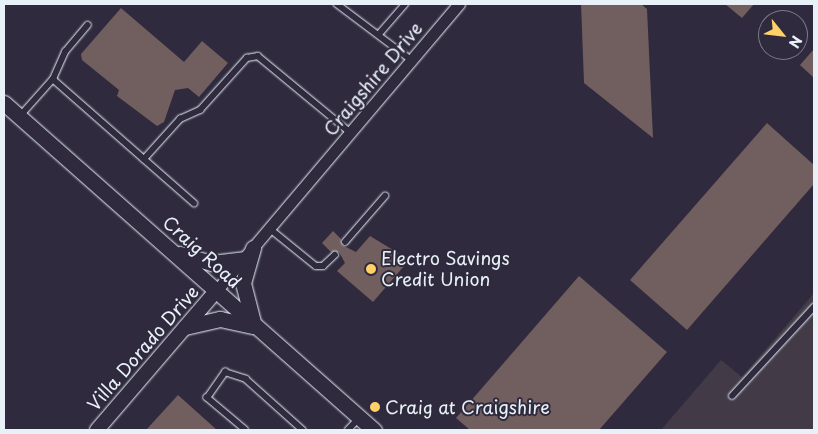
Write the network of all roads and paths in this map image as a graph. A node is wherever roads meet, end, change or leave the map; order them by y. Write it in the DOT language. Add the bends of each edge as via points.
graph roads {
  1 [pos="337,4"];
  2 [pos="405,4"];
  3 [pos="459,4"];
  4 [pos="88,25"];
  5 [pos="380,33"];
  6 [pos="413,60"];
  7 [pos="53,79"];
  8 [pos="4,103"];
  9 [pos="19,116"];
  10 [pos="351,133"];
  11 [pos="144,159"];
  12 [pos="385,196"];
  13 [pos="194,203"];
  14 [pos="270,228"];
  15 [pos="345,242"];
  16 [pos="174,252"];
  17 [pos="248,253"];
  18 [pos="335,255"];
  19 [pos="217,290"];
  20 [pos="814,307"];
  21 [pos="255,326"];
  22 [pos="184,327"];
  23 [pos="732,396"];
  24 [pos="360,418"];
  25 [pos="97,430"];
  26 [pos="246,430"];
  27 [pos="303,430"];
  28 [pos="348,430"];
  29 [pos="374,430"];
  1 -- 5 [label="lane" via="361,24"];
  2 -- 5 [label="lane"];
  3 -- 6 [label="street, Craigshire Drive"];
  4 -- 7 [label="lane" via="64,52"];
  5 -- 6 [label="lane"];
  6 -- 10 [label="street, Craigshire Drive"];
  7 -- 9 [label="lane"];
  7 -- 11 [label="lane"];
  8 -- 9 [label="main road, Craig Road"];
  9 -- 16 [label="main road, Craig Road"];
  10 -- 11 [label="lane" via="258,56 247,58 200,110 180,119"];
  10 -- 14 [label="street, Craigshire Drive"];
  11 -- 13 [label="lane"];
  12 -- 15 [label="lane"];
  14 -- 17 [label="street, Craigshire Drive"];
  14 -- 18 [label="lane" via="316,266 323,266"];
  16 -- 17 [label="main road" via="212,263"];
  16 -- 19 [label="main road, Craig Road"];
  17 -- 19 [label="street, Craigshire Drive"];
  17 -- 21 [label="main road" via="243,283"];
  19 -- 21 [label="main road, Craig Road"];
  19 -- 22 [label="street, Villa Dorado Drive"];
  20 -- 23 [label="lane"];
  21 -- 22 [label="main road" via="220,319"];
  21 -- 24 [label="main road, Craig Road"];
  22 -- 25 [label="street, Villa Dorado Drive"];
  24 -- 28 [label="lane"];
  24 -- 29 [label="main road, Craig Road"];
  26 -- 27 [label="lane" via="207,398 226,372 246,379"];
}
